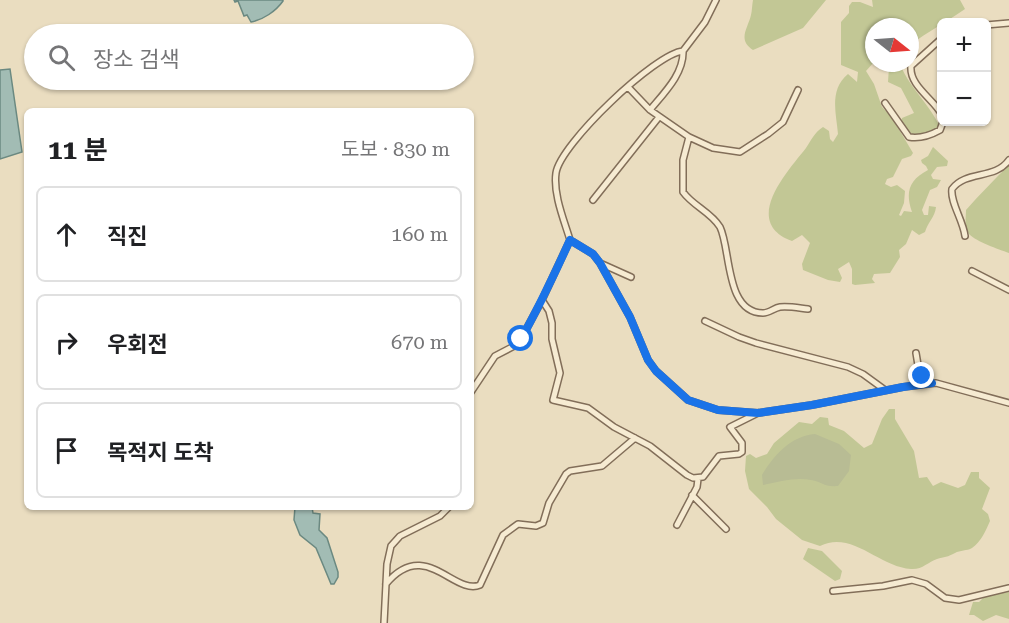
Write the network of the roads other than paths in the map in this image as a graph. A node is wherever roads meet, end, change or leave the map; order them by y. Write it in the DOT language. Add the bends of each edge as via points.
graph roads {
  1 [pos="716,0"];
  2 [pos="1009,23"];
  3 [pos="991,25"];
  4 [pos="937,43"];
  5 [pos="683,51"];
  6 [pos="628,87"];
  7 [pos="798,90"];
  8 [pos="885,103"];
  9 [pos="937,107"];
  10 [pos="650,110"];
  11 [pos="659,117"];
  12 [pos="942,126"];
  13 [pos="689,137"];
  14 [pos="1009,160"];
  15 [pos="593,200"];
  16 [pos="965,236"];
  17 [pos="570,240"];
  18 [pos="600,263"];
  19 [pos="972,271"];
  20 [pos="631,277"];
  21 [pos="1009,290"];
  22 [pos="543,300"];
  23 [pos="808,309"];
  24 [pos="705,321"];
  25 [pos="916,353"];
  26 [pos="932,383"];
  27 [pos="474,388"];
  28 [pos="885,390"];
  29 [pos="1009,403"];
  30 [pos="758,413"];
  31 [pos="635,438"];
  32 [pos="699,479"];
  33 [pos="692,495"];
  34 [pos="446,510"];
  35 [pos="677,525"];
  36 [pos="726,529"];
  37 [pos="386,584"];
  38 [pos="1009,588"];
  39 [pos="833,591"];
  40 [pos="384,623"];
  1 -- 5 [label="street"];
  2 -- 3 [label="street"];
  4 -- 9 [label="street" via="911,66 914,81"];
  5 -- 6 [label="street" via="674,53"];
  5 -- 10 [label="street" via="674,79"];
  6 -- 10 [label="street"];
  6 -- 17 [label="street" via="581,131 559,165 557,188"];
  7 -- 13 [label="street" via="783,122 740,152 714,148"];
  8 -- 12 [label="street" via="909,137 936,132"];
  10 -- 11 [label="street"];
  11 -- 13 [label="street"];
  11 -- 15 [label="street"];
  13 -- 23 [label="street" via="683,160 683,192 719,226 728,270 744,305 763,313 782,307"];
  14 -- 16 [label="street" via="1001,169 968,177 951,189"];
  17 -- 18 [label="street"];
  17 -- 22 [label="street"];
  18 -- 20 [label="street"];
  18 -- 30 [label="street" via="648,360 680,395 718,410"];
  19 -- 21 [label="street"];
  22 -- 27 [label="street" via="521,339 495,356"];
  22 -- 31 [label="street" via="549,310 560,373 553,400 584,406"];
  24 -- 28 [label="street" via="739,337 848,368"];
  25 -- 26 [label="street" via="919,371"];
  26 -- 28 [label="street"];
  26 -- 29 [label="street"];
  28 -- 30 [label="street"];
  30 -- 32 [label="street" via="730,427 742,443 742,452 719,456"];
  31 -- 32 [label="street" via="687,475"];
  31 -- 37 [label="street" via="602,466 566,474 549,503 543,523 518,524 503,535 480,585 469,585 444,573 413,566 394,574"];
  32 -- 33 [label="street"];
  33 -- 35 [label="street"];
  33 -- 36 [label="street"];
  34 -- 37 [label="street" via="395,541 388,554"];
  37 -- 40 [label="street"];
  38 -- 39 [label="street" via="959,600 945,598 926,584 912,580"];
}
